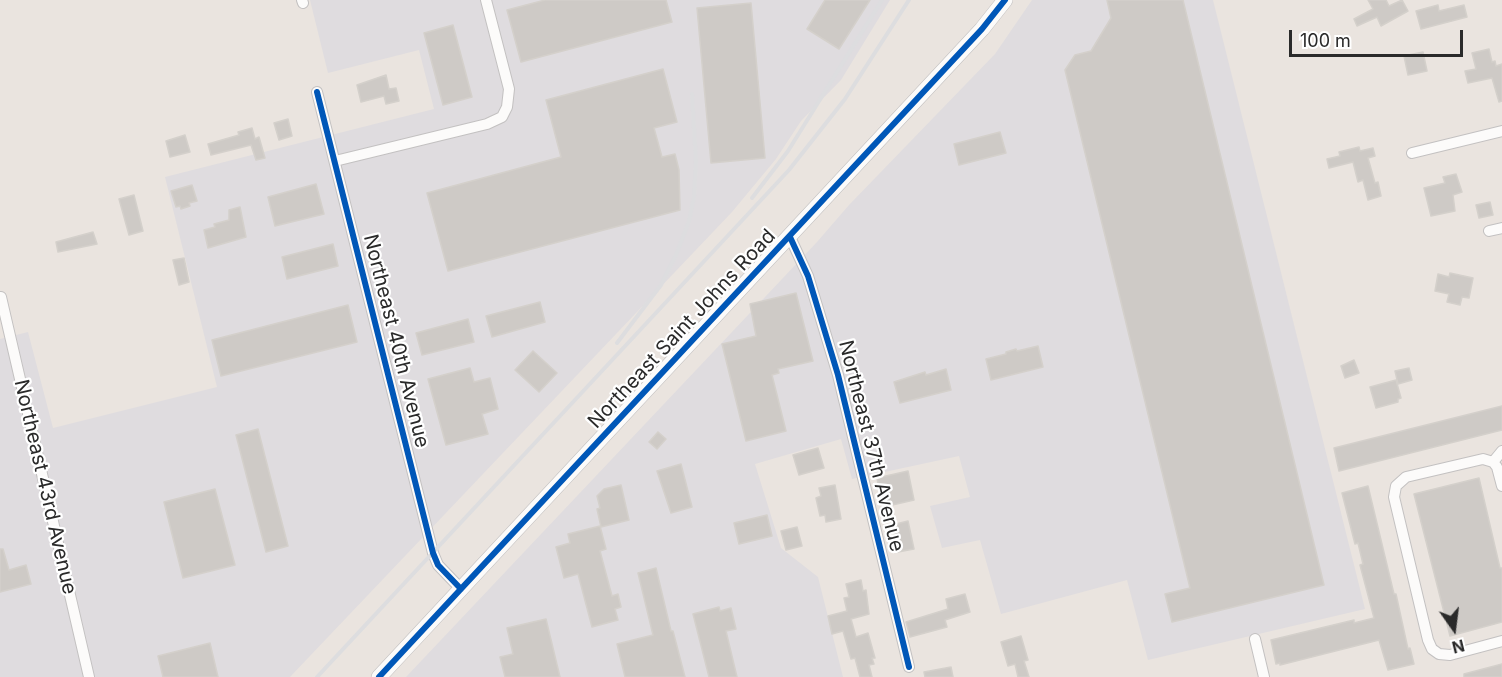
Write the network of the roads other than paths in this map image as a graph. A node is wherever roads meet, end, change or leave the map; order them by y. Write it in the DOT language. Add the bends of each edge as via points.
graph roads {
  1 [pos="486,0"];
  2 [pos="1005,0"];
  3 [pos="317,92"];
  4 [pos="1502,131"];
  5 [pos="1412,153"];
  6 [pos="334,161"];
  7 [pos="1502,228"];
  8 [pos="1489,231"];
  9 [pos="790,237"];
  10 [pos="1,297"];
  11 [pos="1502,451"];
  12 [pos="1491,461"];
  13 [pos="1502,486"];
  14 [pos="461,590"];
  15 [pos="1255,639"];
  16 [pos="1502,641"];
  17 [pos="909,667"];
  18 [pos="89,677"];
  19 [pos="379,677"];
  20 [pos="1264,677"];
  1 -- 6 [label="street" via="509,89 502,117"];
  2 -- 9 [label="main road, Northeast Saint Johns Road"];
  3 -- 6 [label="street, Northeast 40th Avenue"];
  4 -- 5 [label="street"];
  6 -- 14 [label="street, Northeast 40th Avenue" via="433,553 438,566"];
  7 -- 8 [label="street"];
  9 -- 14 [label="main road, Northeast Saint Johns Road"];
  9 -- 17 [label="street, Northeast 37th Avenue" via="808,276 838,375"];
  10 -- 18 [label="street, Northeast 43rd Avenue"];
  11 -- 12 [label="street"];
  12 -- 13 [label="street"];
  12 -- 16 [label="street" via="1477,459 1406,477 1394,491 1428,640 1436,652 1450,655"];
  14 -- 19 [label="main road, Northeast Saint Johns Road"];
  15 -- 20 [label="street"];
}
